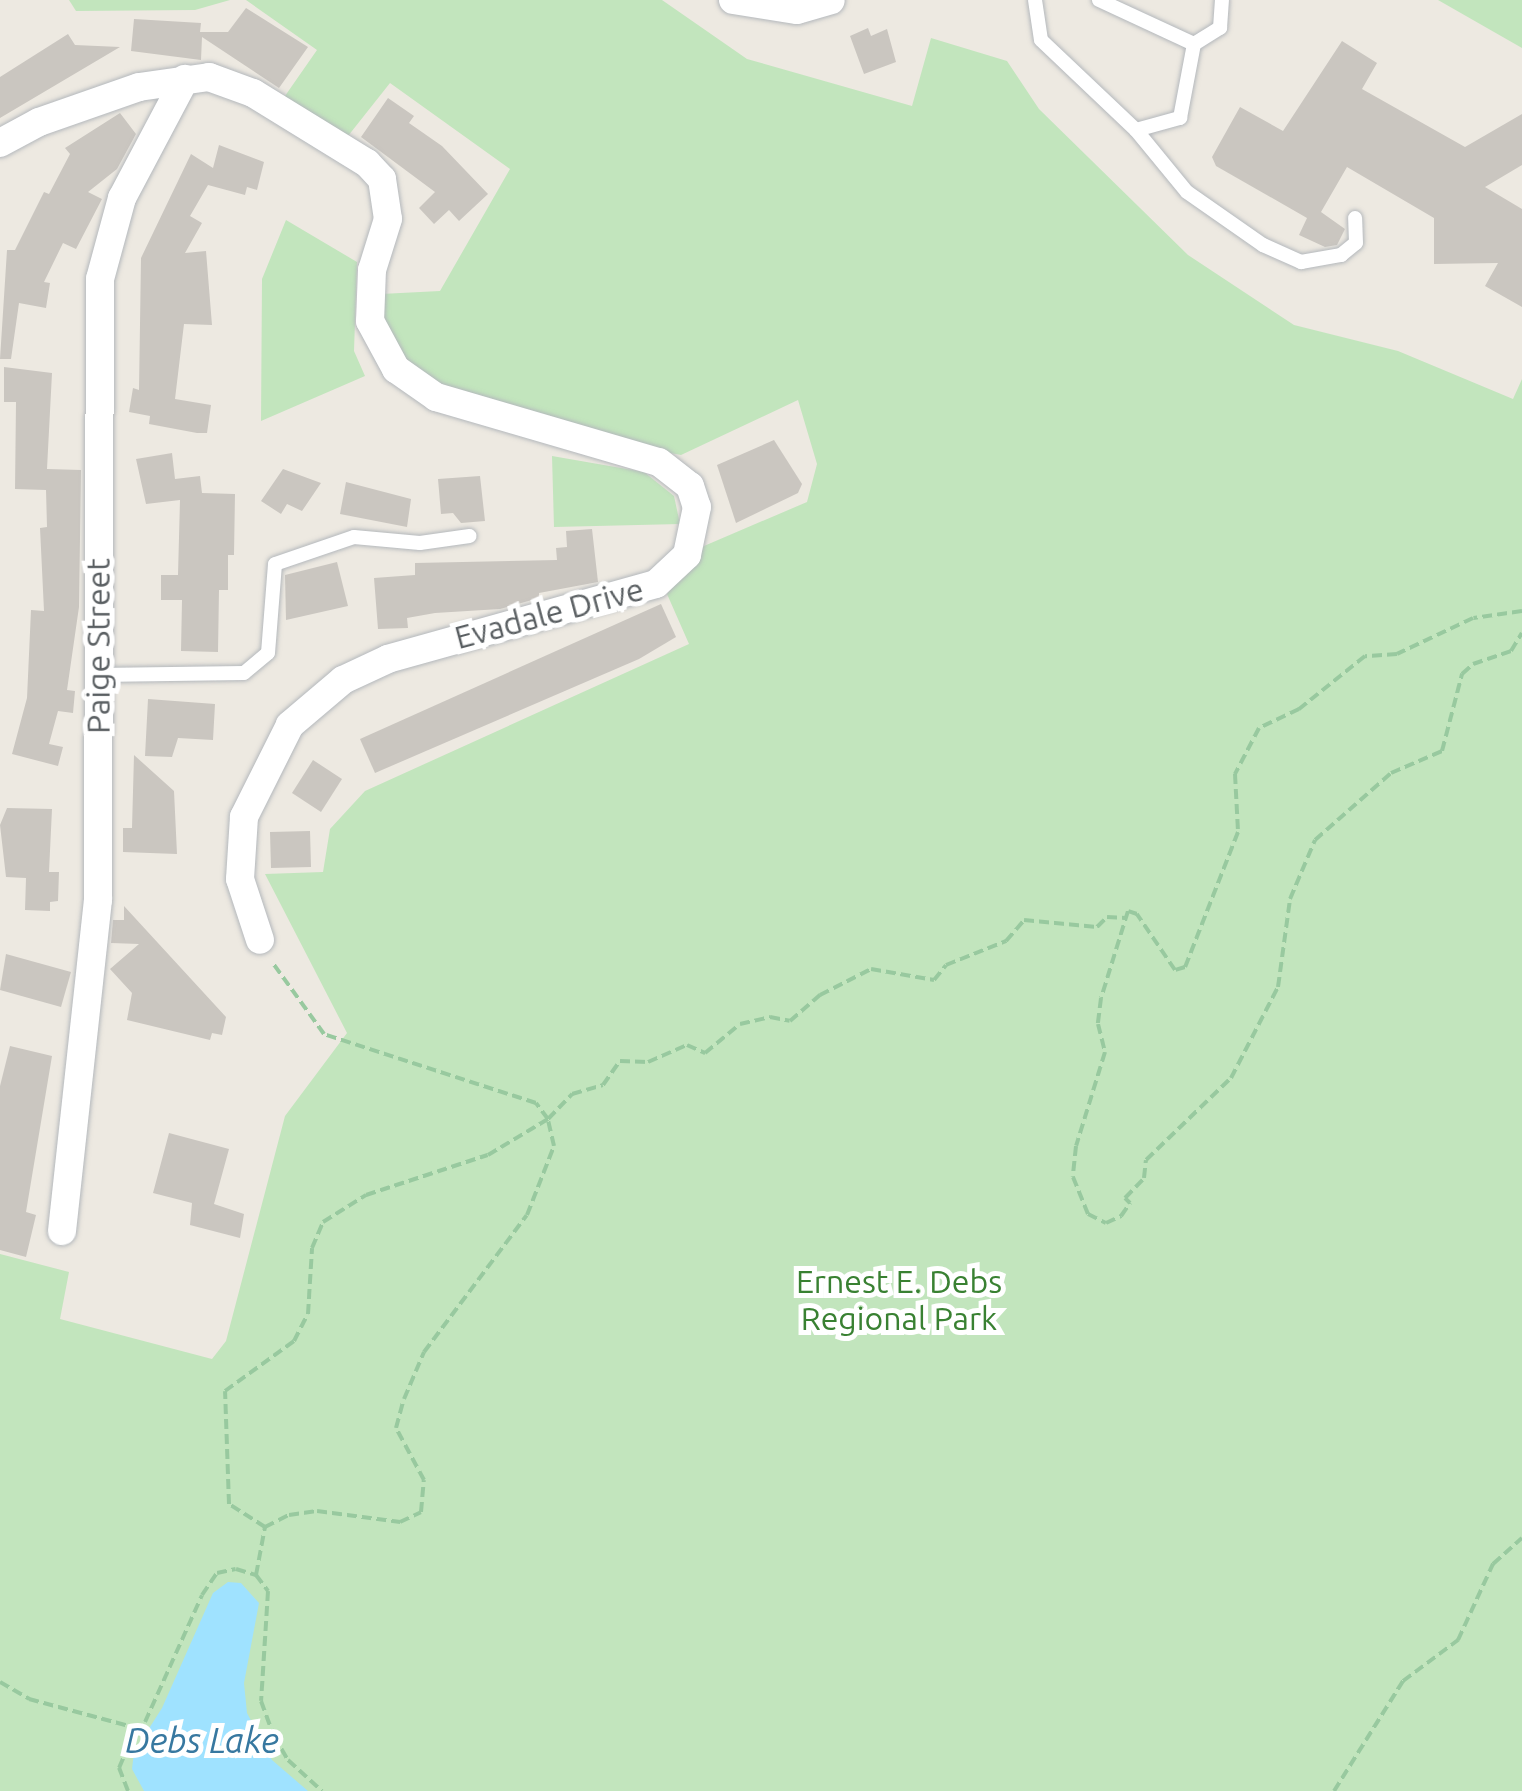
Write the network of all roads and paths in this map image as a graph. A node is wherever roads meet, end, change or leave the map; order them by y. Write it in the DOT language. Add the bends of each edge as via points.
graph roads {
  1 [pos="733,0"];
  2 [pos="831,0"];
  3 [pos="1035,0"];
  4 [pos="1099,0"];
  5 [pos="1222,0"];
  6 [pos="1194,44"];
  7 [pos="185,78"];
  8 [pos="1136,130"];
  9 [pos="0,144"];
  10 [pos="1354,218"];
  11 [pos="470,536"];
  12 [pos="1522,610"];
  13 [pos="1522,633"];
  14 [pos="97,676"];
  15 [pos="1126,918"];
  16 [pos="260,940"];
  17 [pos="548,1119"];
  18 [pos="62,1231"];
  19 [pos="265,1527"];
  20 [pos="1522,1538"];
  21 [pos="256,1576"];
  22 [pos="0,1682"];
  23 [pos="140,1730"];
  24 [pos="128,1791"];
  25 [pos="322,1791"];
  26 [pos="1334,1791"];
  1 -- 2 [label="street" via="797,10"];
  3 -- 8 [label="lane" via="1041,40"];
  4 -- 6 [label="lane"];
  5 -- 6 [label="lane" via="1220,28"];
  6 -- 8 [label="lane" via="1180,118"];
  7 -- 9 [label="street" via="94,100"];
  7 -- 14 [label="street, Paige Street" via="122,198 100,279"];
  7 -- 16 [label="street, Evadale Drive" via="209,77 253,93 367,163 382,180 388,219 372,270 370,321 379,345 414,386 659,462 690,486 697,507 687,555 656,584 388,659 343,680 290,725 244,817 240,879"];
  8 -- 10 [label="lane" via="1187,192 1301,262 1341,255 1356,244"];
  11 -- 14 [label="lane" via="420,542 354,537 275,564 268,653 244,672"];
  12 -- 15 [label="path" via="1473,618 1397,654 1365,656 1299,709 1259,728 1235,774 1238,832 1206,924 1179,972 1149,940 1134,910"];
  13 -- 15 [label="path" via="1511,651 1462,674 1442,751 1391,773 1316,840 1290,898 1278,987 1247,1048 1209,1104 1146,1160 1144,1178 1126,1198 1130,1203 1106,1222 1088,1214 1073,1177 1105,1052 1101,998 1120,954"];
  14 -- 18 [label="street, Paige Street" via="95,949"];
  15 -- 17 [label="path" via="1107,916 1097,927 1024,920 1006,941 946,965 934,980 871,968 820,995 790,1021 770,1017 740,1024 706,1053 686,1044 648,1062 620,1061 603,1085 572,1094"];
  16 -- 17 [label="path" via="312,1023 346,1044 536,1103"];
  17 -- 19 [label="path" via="554,1146 526,1215 424,1352 396,1428 424,1480 421,1512 400,1522 316,1510"];
  17 -- 19 [label="path" via="488,1155 366,1196 322,1222 312,1248 308,1314 294,1341 225,1391 229,1504"];
  19 -- 21 [label="path"];
  20 -- 26 [label="path" via="1492,1564 1458,1640 1403,1681"];
  21 -- 23 [label="path" via="236,1569 217,1573"];
  21 -- 25 [label="path" via="268,1591 261,1701 288,1760"];
  22 -- 23 [label="path" via="29,1698"];
  23 -- 24 [label="path" via="120,1768"];
}
